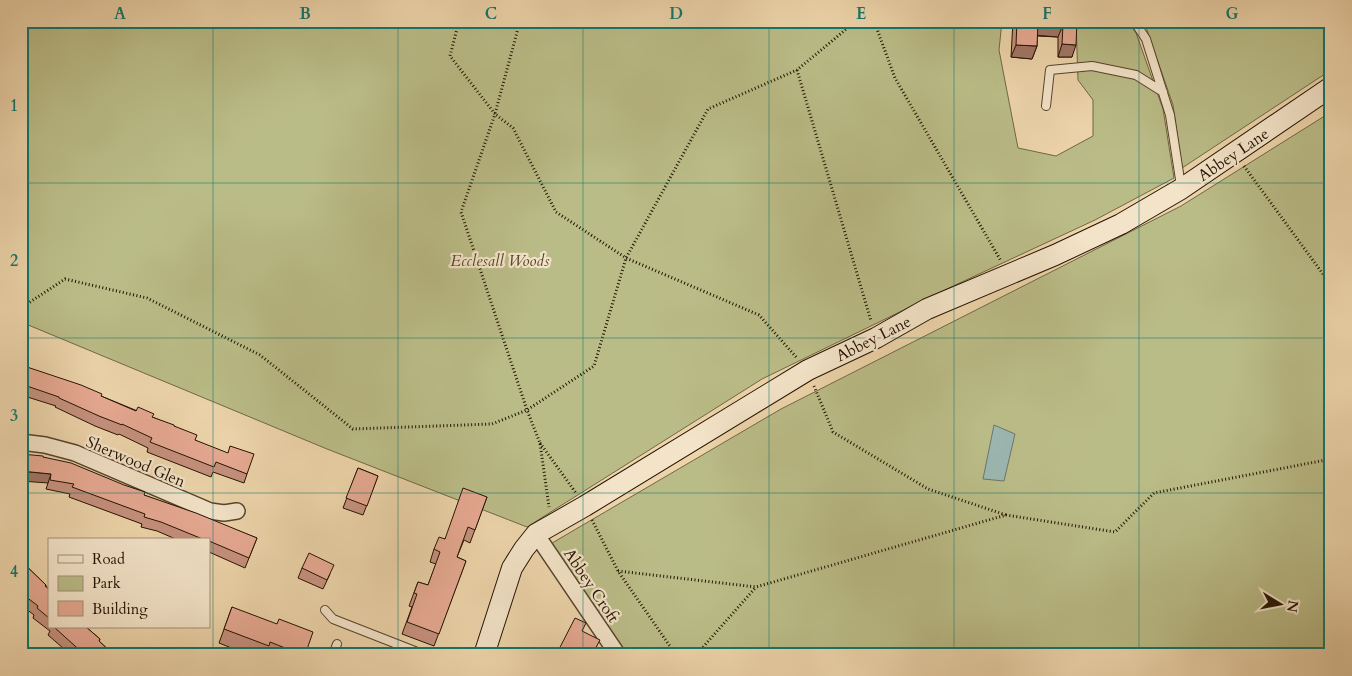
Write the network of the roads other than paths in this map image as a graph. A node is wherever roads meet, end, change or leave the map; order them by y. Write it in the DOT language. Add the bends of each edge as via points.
graph roads {
  1 [pos="1134,21"];
  2 [pos="1331,87"];
  3 [pos="1163,92"];
  4 [pos="1046,106"];
  5 [pos="1181,189"];
  6 [pos="21,442"];
  7 [pos="237,511"];
  8 [pos="536,534"];
  9 [pos="324,610"];
  10 [pos="337,644"];
  11 [pos="333,655"];
  12 [pos="425,655"];
  13 [pos="484,655"];
  14 [pos="618,655"];
  1 -- 3 [label="lane" via="1146,38"];
  2 -- 5 [label="main road, Abbey Lane"];
  3 -- 4 [label="lane" via="1136,75 1092,66 1050,70"];
  3 -- 5 [label="lane" via="1170,115"];
  5 -- 8 [label="main road, Abbey Lane" via="1121,224 927,309 876,338 808,370"];
  6 -- 7 [label="street, Sherwood Glen" via="75,453 210,511"];
  8 -- 13 [label="main road, Abbey Lane" via="512,568"];
  8 -- 14 [label="street, Abbey Croft"];
  9 -- 12 [label="lane" via="333,619"];
  10 -- 11 [label="lane"];
}
